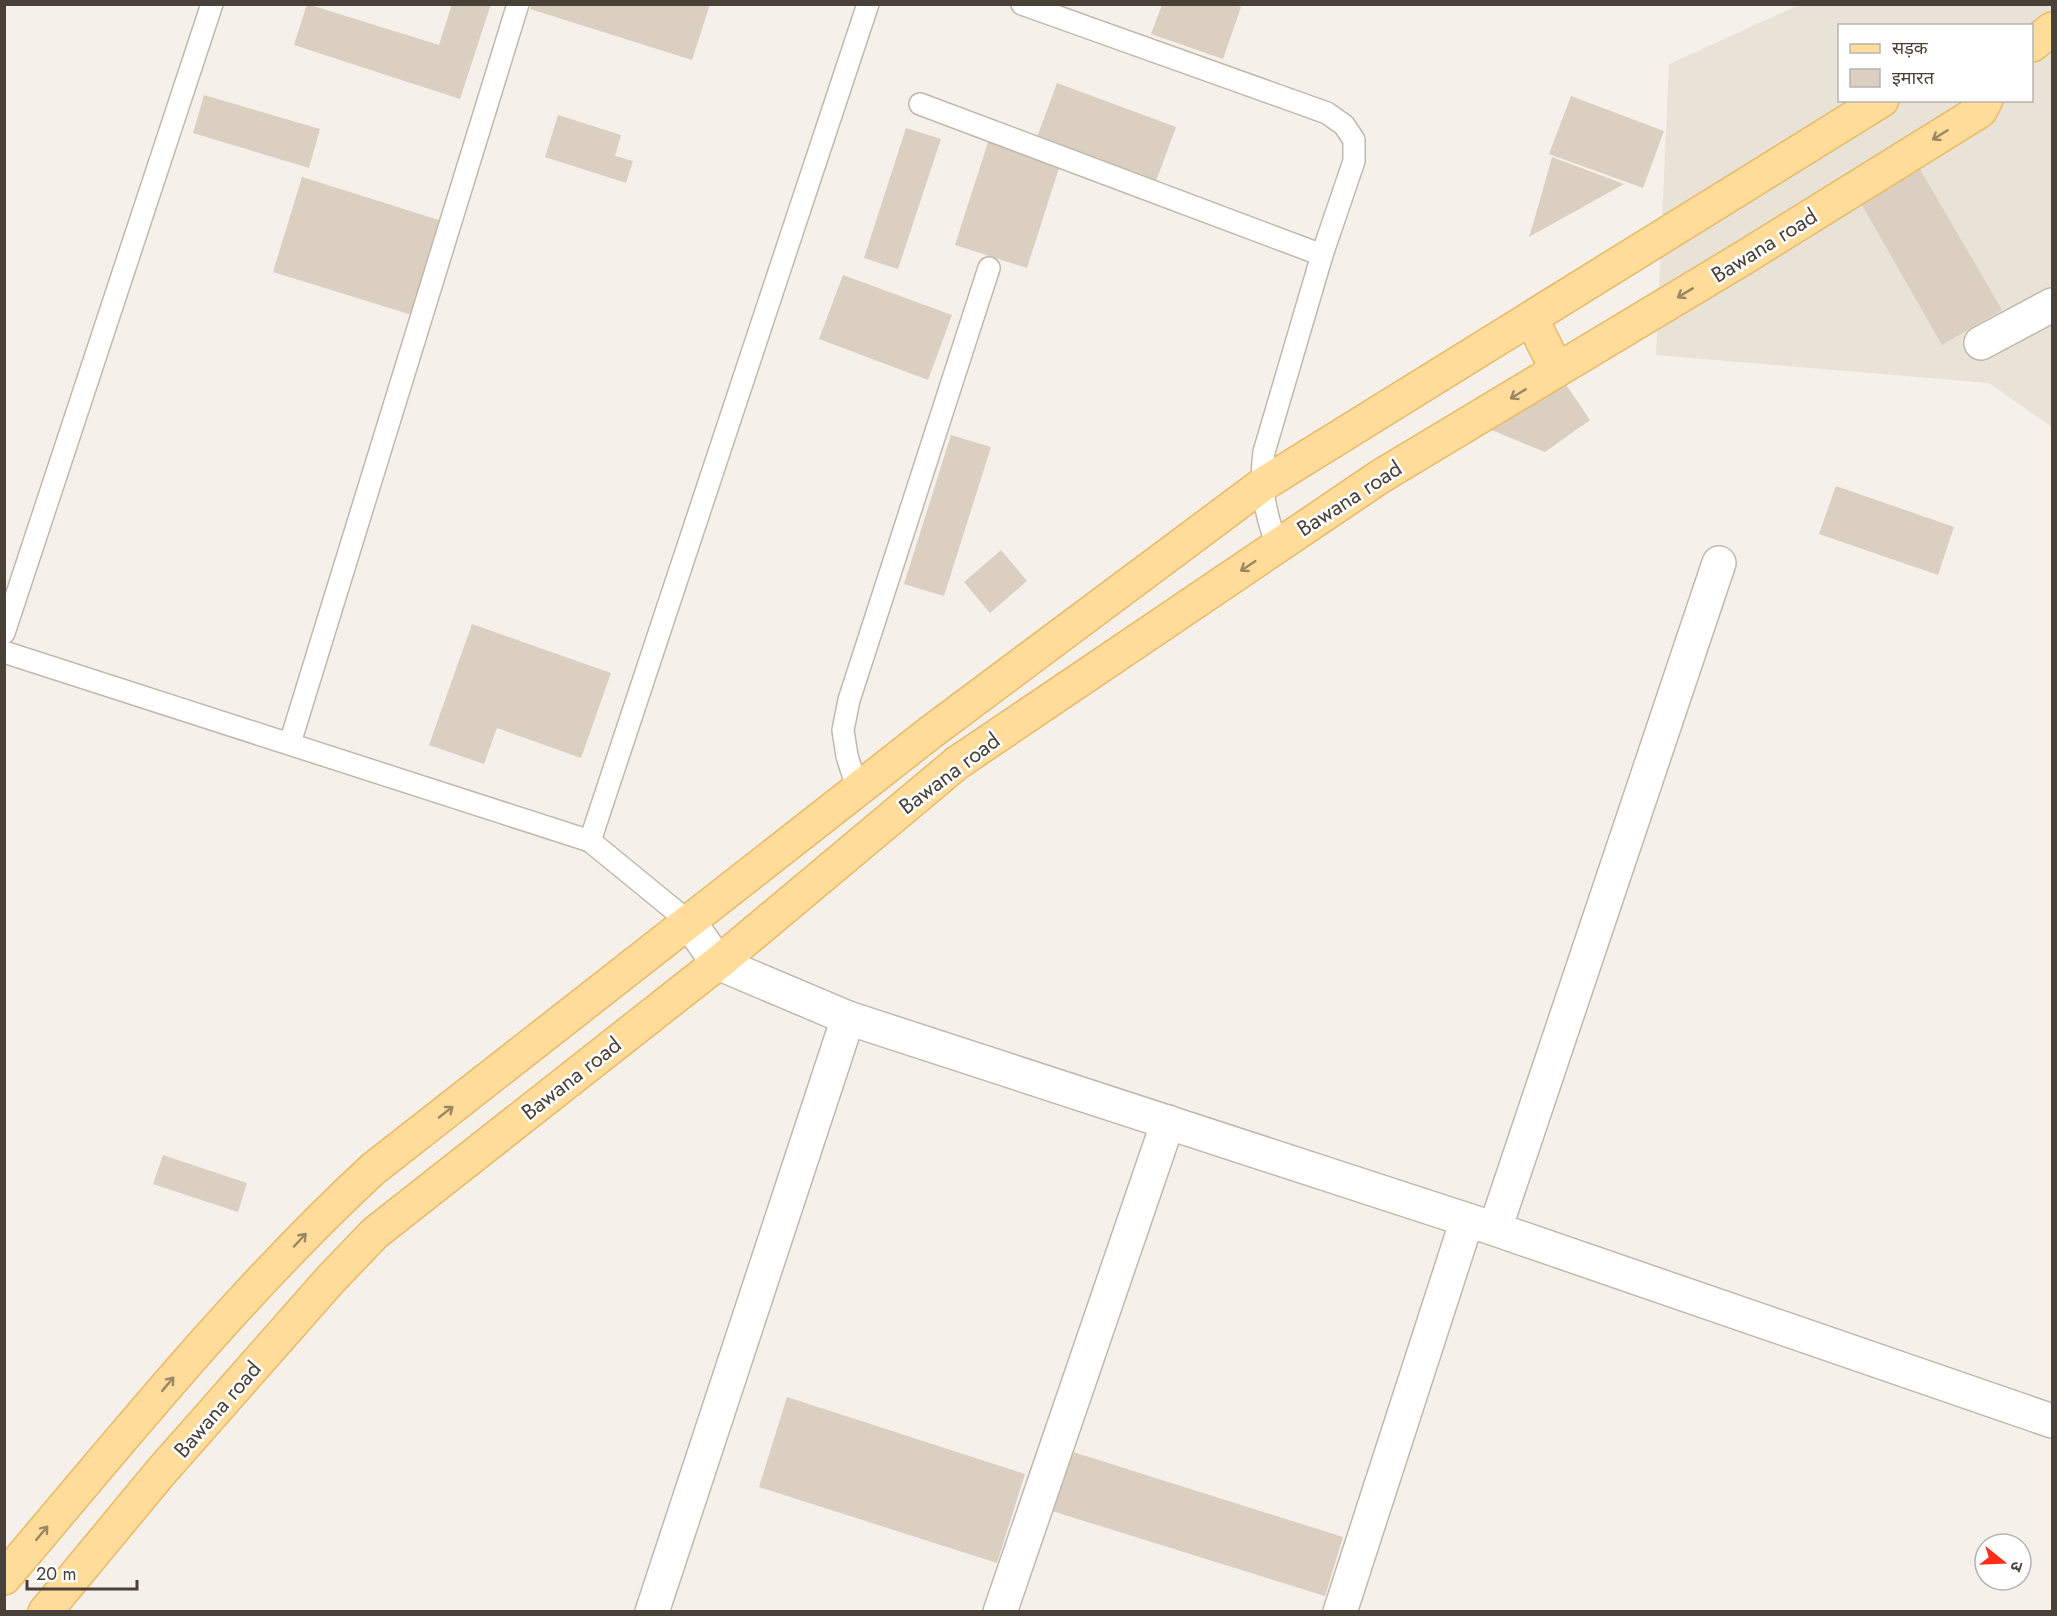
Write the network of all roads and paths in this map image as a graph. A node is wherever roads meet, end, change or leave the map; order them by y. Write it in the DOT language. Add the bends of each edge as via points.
graph roads {
  1 [pos="212,4"];
  2 [pos="518,4"];
  3 [pos="867,4"];
  4 [pos="1022,4"];
  5 [pos="2052,29"];
  6 [pos="2033,43"];
  7 [pos="1878,102"];
  8 [pos="1985,102"];
  9 [pos="920,104"];
  10 [pos="1322,255"];
  11 [pos="989,268"];
  12 [pos="2052,305"];
  13 [pos="1531,318"];
  14 [pos="1981,344"];
  15 [pos="1557,370"];
  16 [pos="1262,485"];
  17 [pos="1277,546"];
  18 [pos="1719,563"];
  19 [pos="4,633"];
  20 [pos="4,652"];
  21 [pos="290,743"];
  22 [pos="858,790"];
  23 [pos="590,841"];
  24 [pos="689,922"];
  25 [pos="718,963"];
  26 [pos="848,1018"];
  27 [pos="1168,1122"];
  28 [pos="1481,1225"];
  29 [pos="2052,1421"];
  30 [pos="4,1578"];
  31 [pos="45,1611"];
  32 [pos="652,1611"];
  33 [pos="1000,1611"];
  34 [pos="1340,1611"];
  1 -- 19 [label="lane"];
  2 -- 21 [label="lane"];
  3 -- 23 [label="lane"];
  4 -- 10 [label="lane" via="1327,113 1344,125 1354,140 1354,161"];
  5 -- 6 [label="main road"];
  7 -- 13 [label="main road, Bawana road"];
  8 -- 15 [label="main road, Bawana road, one-way" via="1980,111"];
  9 -- 10 [label="lane"];
  10 -- 16 [label="lane" via="1264,452"];
  11 -- 22 [label="lane" via="849,700 843,730"];
  12 -- 14 [label="street"];
  13 -- 15 [label="main road"];
  13 -- 16 [label="main road, Bawana road"];
  15 -- 17 [label="main road, Bawana road, one-way" via="1381,476"];
  16 -- 17 [label="lane" via="1264,507"];
  16 -- 22 [label="main road, Bawana road"];
  17 -- 25 [label="main road, Bawana road, one-way" via="957,763"];
  18 -- 28 [label="street"];
  20 -- 21 [label="lane"];
  21 -- 23 [label="lane"];
  22 -- 24 [label="main road, Bawana road"];
  23 -- 24 [label="lane"];
  24 -- 25 [label="street"];
  30 -- 24 [label="main road, Bawana road, one-way" via="197,1350 329,1210 373,1169"];
  25 -- 26 [label="street"];
  25 -- 31 [label="main road, Bawana road" via="375,1233 168,1464"];
  26 -- 27 [label="street"];
  26 -- 32 [label="street"];
  27 -- 28 [label="street"];
  27 -- 33 [label="street"];
  28 -- 29 [label="street"];
  28 -- 34 [label="street"];
}
